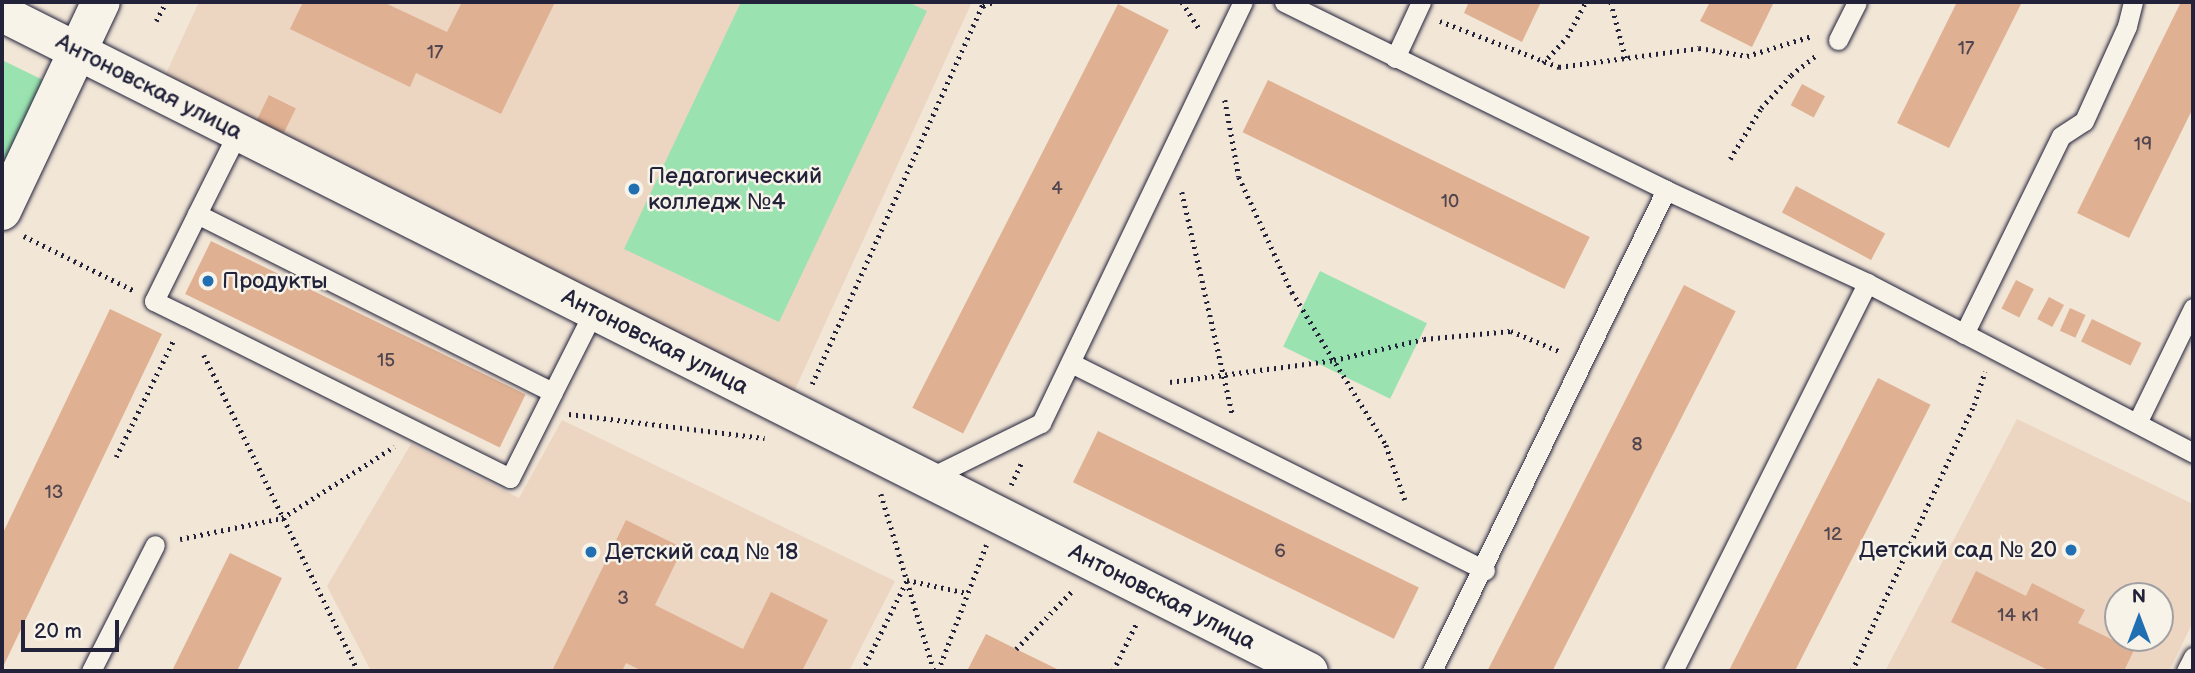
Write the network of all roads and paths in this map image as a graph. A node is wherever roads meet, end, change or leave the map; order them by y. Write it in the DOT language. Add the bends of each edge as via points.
graph roads {
  1 [pos="101,2"];
  2 [pos="166,2"];
  3 [pos="993,2"];
  4 [pos="1182,2"];
  5 [pos="1243,2"];
  6 [pos="1284,2"];
  7 [pos="1586,2"];
  8 [pos="1611,2"];
  9 [pos="1857,2"];
  10 [pos="2133,2"];
  11 [pos="984,4"];
  12 [pos="1419,6"];
  13 [pos="2,13"];
  14 [pos="156,21"];
  15 [pos="1838,40"];
  16 [pos="77,51"];
  17 [pos="1217,56"];
  18 [pos="1395,58"];
  19 [pos="1626,59"];
  20 [pos="1542,64"];
  21 [pos="238,132"];
  22 [pos="1173,150"];
  23 [pos="1730,159"];
  24 [pos="1665,190"];
  25 [pos="197,214"];
  26 [pos="8,221"];
  27 [pos="1867,283"];
  28 [pos="154,300"];
  29 [pos="2193,308"];
  30 [pos="594,312"];
  31 [pos="185,316"];
  32 [pos="1964,334"];
  33 [pos="1993,348"];
  34 [pos="1334,360"];
  35 [pos="1071,363"];
  36 [pos="1585,363"];
  37 [pos="1224,375"];
  38 [pos="1122,389"];
  39 [pos="553,391"];
  40 [pos="544,411"];
  41 [pos="2137,423"];
  42 [pos="786,427"];
  43 [pos="418,432"];
  44 [pos="1240,448"];
  45 [pos="868,449"];
  46 [pos="2193,453"];
  47 [pos="116,457"];
  48 [pos="928,479"];
  49 [pos="282,518"];
  50 [pos="1419,538"];
  51 [pos="156,545"];
  52 [pos="1098,565"];
  53 [pos="1485,570"];
  54 [pos="907,580"];
  55 [pos="1151,592"];
  56 [pos="967,593"];
  57 [pos="1016,649"];
  58 [pos="2193,657"];
  59 [pos="91,671"];
  60 [pos="359,671"];
  61 [pos="862,671"];
  62 [pos="934,671"];
  63 [pos="1113,671"];
  64 [pos="1309,671"];
  65 [pos="1432,671"];
  66 [pos="1673,671"];
  67 [pos="1852,671"];
  68 [pos="2186,671"];
  1 -- 16 [label="street"];
  2 -- 14 [label="path"];
  3 -- 11 [label="path"];
  4 -- 17 [label="path"];
  5 -- 17 [label="lane"];
  6 -- 18 [label="lane"];
  7 -- 20 [label="path" via="1567,37"];
  8 -- 19 [label="path"];
  9 -- 15 [label="lane"];
  10 -- 32 [label="lane" via="2127,26 2084,121 2060,136"];
  11 -- 42 [label="path"];
  12 -- 18 [label="lane"];
  12 -- 20 [label="path"];
  13 -- 16 [label="street, Антоновская улица"];
  15 -- 19 [label="path" via="1806,35 1747,56 1699,48"];
  15 -- 23 [label="path" via="1776,92"];
  16 -- 21 [label="street, Антоновская улица"];
  16 -- 26 [label="street"];
  17 -- 22 [label="lane"];
  17 -- 34 [label="path" via="1239,177 1292,292"];
  18 -- 24 [label="lane"];
  19 -- 20 [label="path" via="1559,67"];
  21 -- 25 [label="lane"];
  21 -- 30 [label="street, Антоновская улица"];
  22 -- 35 [label="lane"];
  22 -- 37 [label="path"];
  24 -- 27 [label="lane"];
  24 -- 36 [label="lane"];
  25 -- 28 [label="lane"];
  25 -- 39 [label="lane"];
  26 -- 28 [label="path"];
  27 -- 32 [label="lane"];
  27 -- 66 [label="lane"];
  28 -- 31 [label="lane"];
  29 -- 41 [label="lane"];
  30 -- 39 [label="lane"];
  30 -- 42 [label="street, Антоновская улица"];
  31 -- 43 [label="lane"];
  31 -- 47 [label="path"];
  31 -- 49 [label="path"];
  32 -- 33 [label="lane"];
  33 -- 41 [label="lane"];
  33 -- 67 [label="path" via="1974,405"];
  34 -- 36 [label="path" via="1424,339 1511,331"];
  34 -- 37 [label="path"];
  34 -- 50 [label="path" via="1386,446"];
  35 -- 38 [label="lane"];
  35 -- 48 [label="lane" via="1041,423"];
  36 -- 53 [label="lane"];
  37 -- 38 [label="path"];
  37 -- 44 [label="path"];
  38 -- 44 [label="lane"];
  39 -- 40 [label="lane"];
  40 -- 42 [label="path"];
  40 -- 43 [label="lane" via="510,478"];
  41 -- 46 [label="lane"];
  42 -- 45 [label="street, Антоновская улица"];
  43 -- 49 [label="path"];
  44 -- 50 [label="lane"];
  45 -- 48 [label="street, Антоновская улица"];
  45 -- 54 [label="path"];
  48 -- 52 [label="street, Антоновская улица"];
  49 -- 51 [label="path"];
  49 -- 60 [label="path"];
  50 -- 53 [label="lane"];
  51 -- 59 [label="lane"];
  52 -- 55 [label="street, Антоновская улица"];
  52 -- 57 [label="path"];
  53 -- 65 [label="lane"];
  54 -- 56 [label="path"];
  54 -- 61 [label="path"];
  54 -- 62 [label="path"];
  55 -- 63 [label="path"];
  55 -- 64 [label="street, Антоновская улица"];
  58 -- 68 [label="lane"];
}
